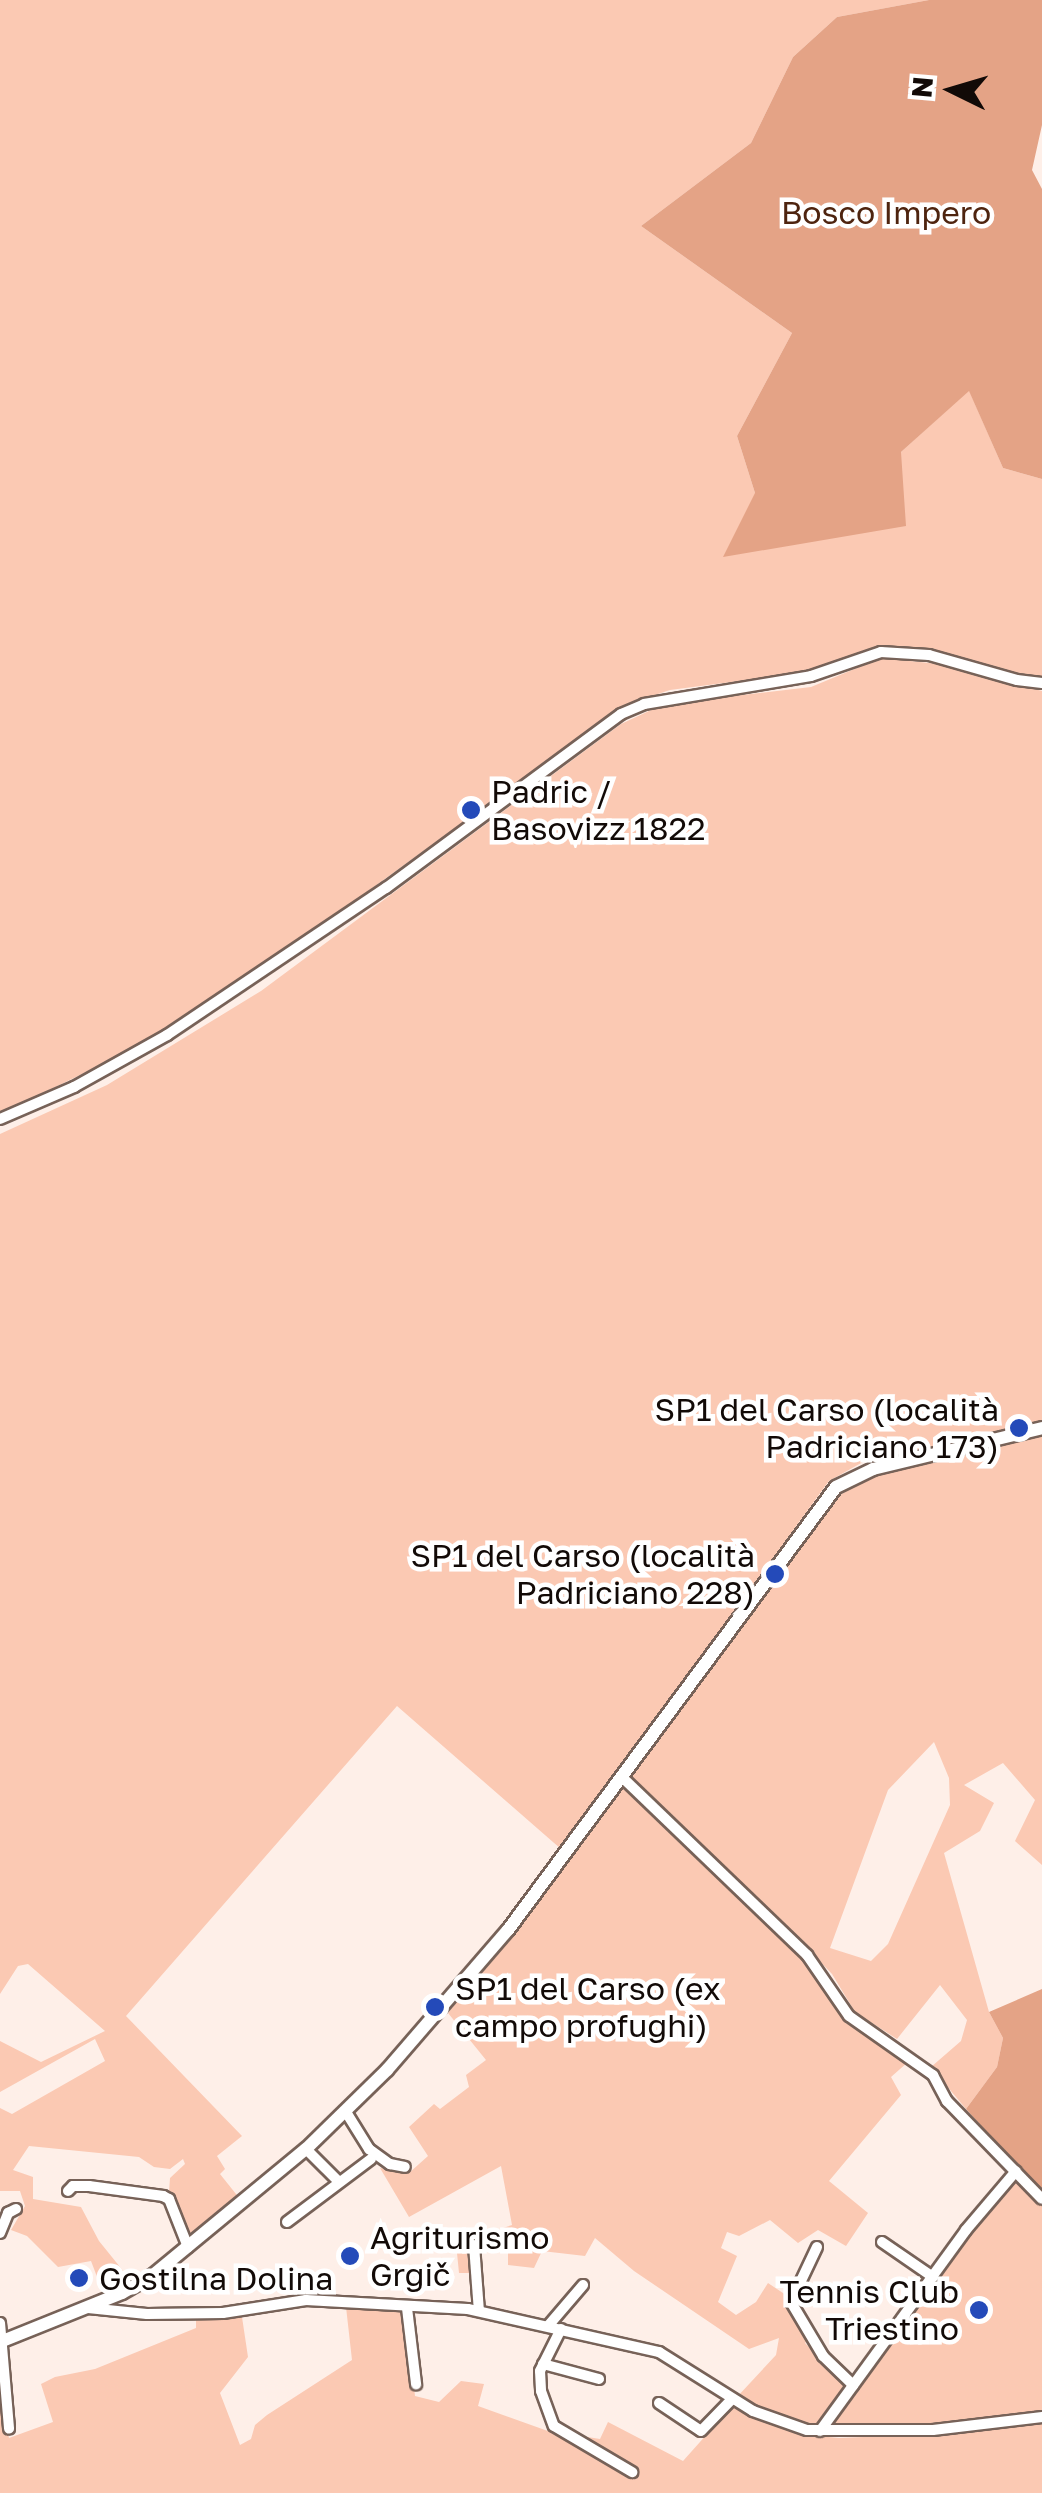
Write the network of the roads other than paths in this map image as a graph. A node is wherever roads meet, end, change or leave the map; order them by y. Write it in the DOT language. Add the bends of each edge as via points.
graph roads {
  1 [pos="1042,683"];
  2 [pos="0,1119"];
  3 [pos="1042,1428"];
  4 [pos="622,1777"];
  5 [pos="346,2112"];
  6 [pos="306,2149"];
  7 [pos="371,2160"];
  8 [pos="404,2166"];
  9 [pos="1016,2171"];
  10 [pos="338,2181"];
  11 [pos="68,2191"];
  12 [pos="1042,2199"];
  13 [pos="16,2209"];
  14 [pos="287,2222"];
  15 [pos="0,2233"];
  16 [pos="882,2242"];
  17 [pos="474,2245"];
  18 [pos="188,2247"];
  19 [pos="816,2247"];
  20 [pos="933,2277"];
  21 [pos="583,2285"];
  22 [pos="87,2308"];
  23 [pos="408,2308"];
  24 [pos="479,2311"];
  25 [pos="0,2323"];
  26 [pos="548,2326"];
  27 [pos="561,2329"];
  28 [pos="2,2342"];
  29 [pos="543,2364"];
  30 [pos="599,2380"];
  31 [pos="416,2384"];
  32 [pos="853,2385"];
  33 [pos="732,2399"];
  34 [pos="659,2403"];
  35 [pos="1042,2417"];
  36 [pos="9,2429"];
  37 [pos="820,2431"];
  38 [pos="632,2472"];
  1 -- 2 [label="street" via="881,652 811,676 644,704 168,1035"];
  3 -- 4 [label="main road" via="884,1466 836,1487"];
  4 -- 5 [label="main road" via="482,1963"];
  4 -- 9 [label="street" via="807,1954 849,2016 933,2075 947,2100"];
  5 -- 6 [label="main road"];
  5 -- 8 [label="street" via="368,2149"];
  6 -- 10 [label="street"];
  6 -- 18 [label="main road"];
  7 -- 10 [label="street"];
  9 -- 12 [label="street"];
  9 -- 20 [label="street"];
  10 -- 14 [label="street"];
  11 -- 18 [label="street" via="79,2185 164,2196"];
  13 -- 15 [label="street"];
  16 -- 20 [label="street"];
  17 -- 24 [label="street"];
  18 -- 22 [label="main road" via="142,2283"];
  19 -- 32 [label="street" via="790,2302 822,2356"];
  20 -- 32 [label="street"];
  21 -- 26 [label="street"];
  22 -- 23 [label="street" via="222,2313 306,2300"];
  22 -- 28 [label="main road"];
  23 -- 24 [label="street"];
  23 -- 31 [label="street"];
  24 -- 26 [label="street"];
  25 -- 28 [label="street"];
  26 -- 27 [label="street"];
  27 -- 29 [label="street"];
  27 -- 33 [label="street" via="659,2352"];
  28 -- 36 [label="street"];
  29 -- 30 [label="street"];
  29 -- 38 [label="street" via="541,2391 554,2426"];
  32 -- 37 [label="street"];
  33 -- 34 [label="street" via="701,2431"];
  33 -- 37 [label="street" via="772,2420"];
  35 -- 37 [label="street" via="932,2430"];
}
